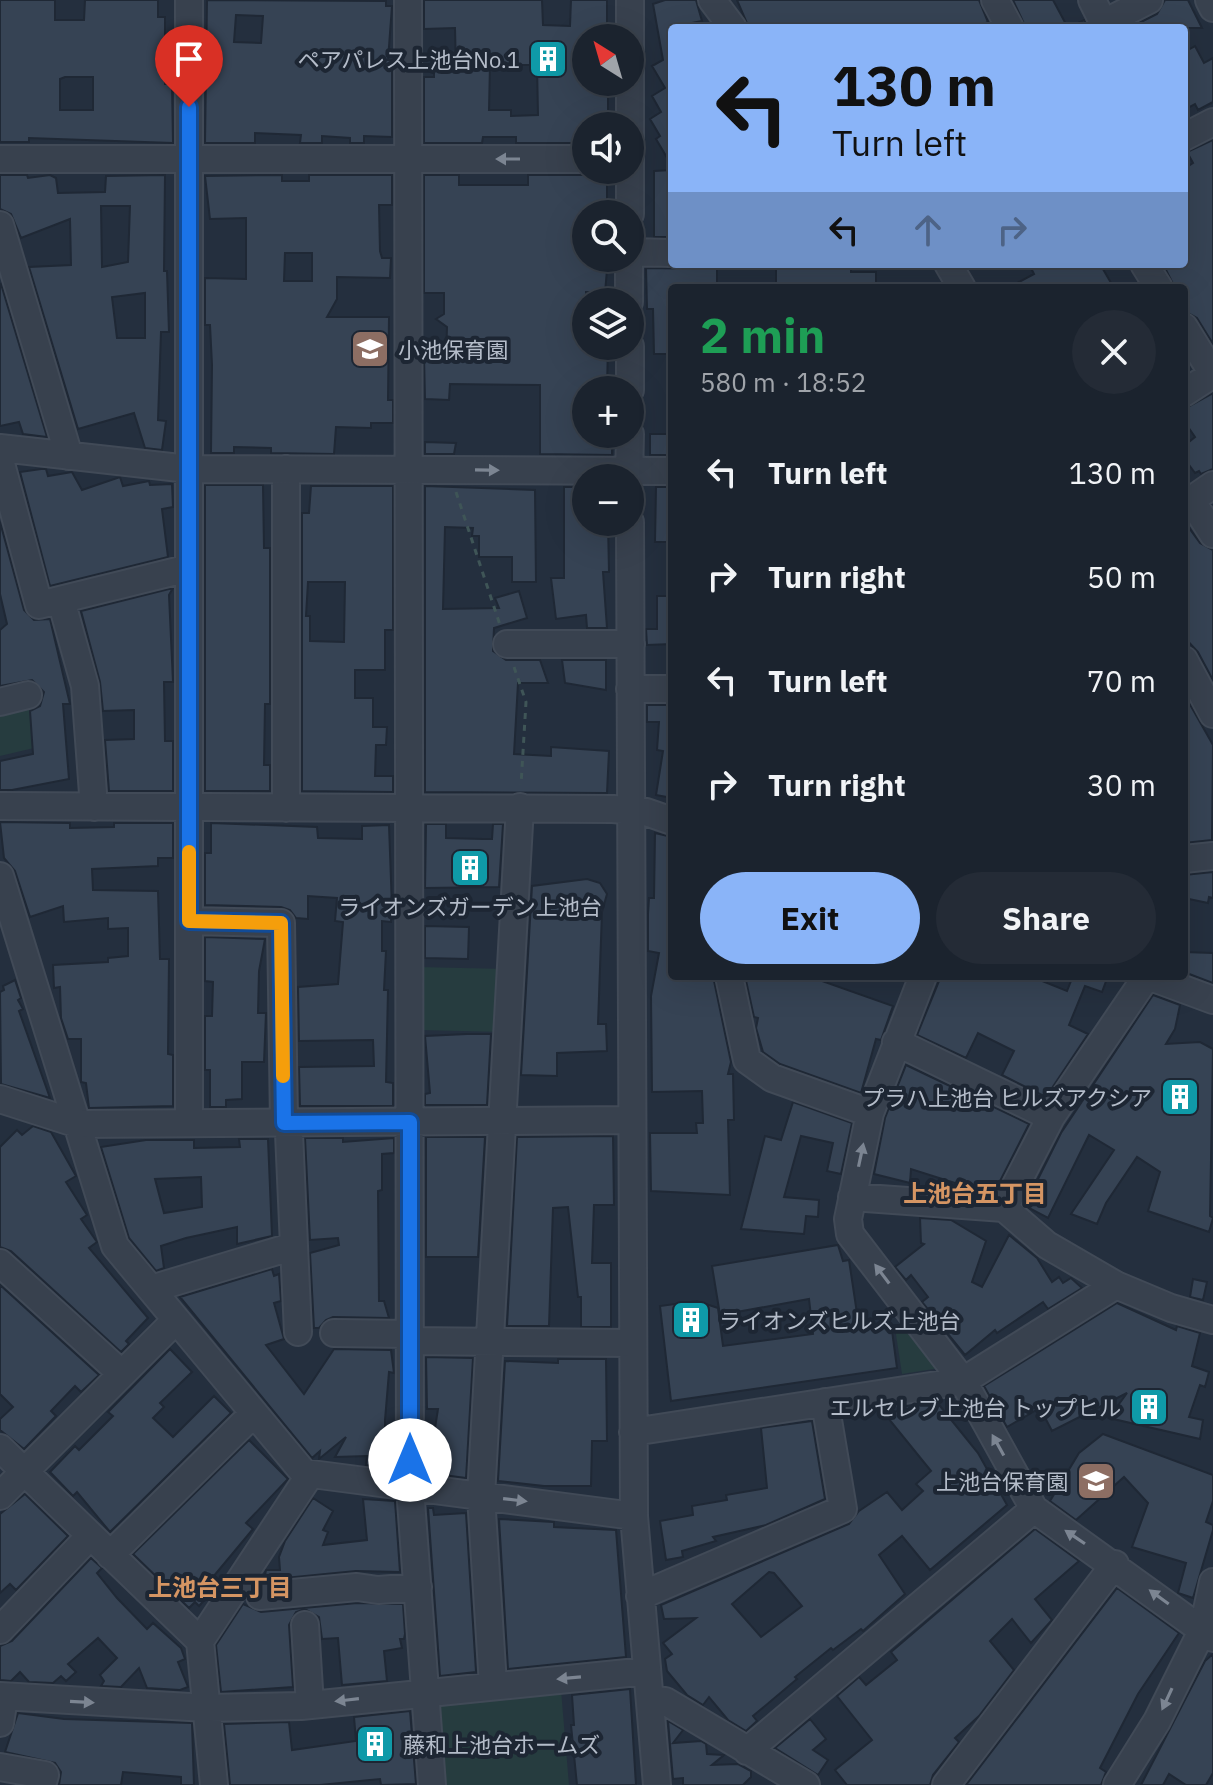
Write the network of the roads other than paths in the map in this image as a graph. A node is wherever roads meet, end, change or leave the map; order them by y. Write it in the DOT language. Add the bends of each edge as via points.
graph roads {
  1 [pos="189,0"];
  2 [pos="408,0"];
  3 [pos="630,0"];
  4 [pos="712,0"];
  5 [pos="995,0"];
  6 [pos="1149,0"];
  7 [pos="1209,0"];
  8 [pos="1213,8"];
  9 [pos="1101,17"];
  10 [pos="730,24"];
  11 [pos="1008,24"];
  12 [pos="630,112"];
  13 [pos="1213,122"];
  14 [pos="1188,135"];
  15 [pos="0,159"];
  16 [pos="408,159"];
  17 [pos="572,159"];
  18 [pos="189,160"];
  19 [pos="0,225"];
  20 [pos="668,253"];
  21 [pos="644,254"];
  22 [pos="1188,333"];
  23 [pos="1211,365"];
  24 [pos="1188,389"];
  25 [pos="0,448"];
  26 [pos="69,456"];
  27 [pos="0,460"];
  28 [pos="189,469"];
  29 [pos="286,469"];
  30 [pos="409,469"];
  31 [pos="668,471"];
  32 [pos="572,473"];
  33 [pos="644,474"];
  34 [pos="1196,497"];
  35 [pos="1213,534"];
  36 [pos="630,536"];
  37 [pos="189,568"];
  38 [pos="61,600"];
  39 [pos="507,644"];
  40 [pos="631,644"];
  41 [pos="1191,687"];
  42 [pos="630,689"];
  43 [pos="668,689"];
  44 [pos="28,695"];
  45 [pos="0,702"];
  46 [pos="1213,714"];
  47 [pos="0,806"];
  48 [pos="94,807"];
  49 [pos="189,807"];
  50 [pos="520,807"];
  51 [pos="286,808"];
  52 [pos="408,808"];
  53 [pos="629,810"];
  54 [pos="668,820"];
  55 [pos="1213,856"];
  56 [pos="1188,859"];
  57 [pos="0,876"];
  58 [pos="189,921"];
  59 [pos="730,980"];
  60 [pos="921,980"];
  61 [pos="1144,980"];
  62 [pos="1158,980"];
  63 [pos="1213,1000"];
  64 [pos="896,1042"];
  65 [pos="0,1099"];
  66 [pos="870,1113"];
  67 [pos="1051,1117"];
  68 [pos="630,1120"];
  69 [pos="503,1121"];
  70 [pos="410,1122"];
  71 [pos="189,1123"];
  72 [pos="284,1123"];
  73 [pos="78,1124"];
  74 [pos="852,1197"];
  75 [pos="1004,1208"];
  76 [pos="294,1246"];
  77 [pos="0,1263"];
  78 [pos="1116,1285"];
  79 [pos="151,1289"];
  80 [pos="176,1320"];
  81 [pos="1213,1320"];
  82 [pos="298,1332"];
  83 [pos="334,1333"];
  84 [pos="410,1338"];
  85 [pos="490,1342"];
  86 [pos="632,1343"];
  87 [pos="122,1374"];
  88 [pos="963,1381"];
  89 [pos="825,1402"];
  90 [pos="254,1413"];
  91 [pos="633,1432"];
  92 [pos="0,1448"];
  93 [pos="25,1471"];
  94 [pos="309,1476"];
  95 [pos="410,1488"];
  96 [pos="0,1496"];
  97 [pos="481,1496"];
  98 [pos="1034,1509"];
  99 [pos="634,1516"];
  100 [pos="90,1536"];
  101 [pos="110,1555"];
  102 [pos="1115,1564"];
  103 [pos="1213,1582"];
  104 [pos="418,1587"];
  105 [pos="260,1596"];
  106 [pos="640,1596"];
  107 [pos="305,1625"];
  108 [pos="0,1630"];
  109 [pos="1208,1634"];
  110 [pos="200,1641"];
  111 [pos="647,1671"];
  112 [pos="493,1685"];
  113 [pos="425,1691"];
  114 [pos="650,1700"];
  115 [pos="310,1705"];
  116 [pos="1,1706"];
  117 [pos="207,1708"];
  118 [pos="747,1751"];
  119 [pos="0,1767"];
  120 [pos="1123,1783"];
  121 [pos="42,1785"];
  122 [pos="214,1785"];
  123 [pos="432,1785"];
  124 [pos="657,1785"];
  125 [pos="806,1785"];
  126 [pos="946,1785"];
  1 -- 18 [label="street"];
  2 -- 16 [label="street"];
  3 -- 12 [label="street"];
  4 -- 10 [label="street"];
  5 -- 11 [label="street"];
  6 -- 9 [label="street"];
  7 -- 8 [label="street"];
  13 -- 14 [label="street"];
  15 -- 18 [label="street"];
  17 -- 16 [label="street, one-way"];
  16 -- 18 [label="street"];
  16 -- 30 [label="street"];
  18 -- 28 [label="street"];
  19 -- 26 [label="street"];
  20 -- 21 [label="street"];
  22 -- 23 [label="street"];
  23 -- 24 [label="street"];
  25 -- 26 [label="street"];
  26 -- 28 [label="street"];
  27 -- 38 [label="street" via="39,605"];
  28 -- 29 [label="street"];
  28 -- 37 [label="street"];
  29 -- 30 [label="street"];
  29 -- 51 [label="street"];
  30 -- 32 [label="street, one-way"];
  30 -- 52 [label="street"];
  31 -- 33 [label="street"];
  34 -- 35 [label="street"];
  36 -- 40 [label="street"];
  37 -- 38 [label="street"];
  37 -- 49 [label="street"];
  38 -- 48 [label="street" via="85,686"];
  39 -- 40 [label="street"];
  40 -- 42 [label="street"];
  41 -- 46 [label="street"];
  42 -- 43 [label="street"];
  42 -- 53 [label="street"];
  44 -- 45 [label="street"];
  47 -- 48 [label="street"];
  48 -- 49 [label="street"];
  49 -- 51 [label="street"];
  49 -- 58 [label="street"];
  50 -- 52 [label="street"];
  50 -- 53 [label="street"];
  50 -- 69 [label="street"];
  51 -- 52 [label="street"];
  52 -- 70 [label="street"];
  53 -- 54 [label="street"];
  53 -- 68 [label="street"];
  55 -- 56 [label="street"];
  57 -- 73 [label="street"];
  58 -- 71 [label="street"];
  58 -- 72 [label="street" via="281,923"];
  59 -- 66 [label="street" via="747,1060 772,1078"];
  60 -- 64 [label="street"];
  61 -- 67 [label="street"];
  62 -- 63 [label="street"];
  64 -- 66 [label="street"];
  64 -- 67 [label="street"];
  65 -- 73 [label="street"];
  74 -- 66 [label="street, one-way"];
  67 -- 75 [label="street"];
  68 -- 69 [label="street"];
  68 -- 86 [label="street"];
  69 -- 70 [label="street"];
  69 -- 85 [label="street"];
  70 -- 72 [label="street"];
  70 -- 84 [label="street"];
  71 -- 72 [label="street"];
  71 -- 73 [label="street"];
  72 -- 76 [label="street" via="289,1133"];
  73 -- 79 [label="street" via="115,1246"];
  74 -- 75 [label="street"];
  88 -- 74 [label="street, one-way" via="850,1234"];
  75 -- 78 [label="street" via="1047,1245"];
  76 -- 79 [label="street"];
  76 -- 82 [label="street"];
  77 -- 87 [label="street"];
  78 -- 81 [label="street"];
  78 -- 88 [label="street"];
  79 -- 80 [label="street"];
  80 -- 87 [label="street"];
  80 -- 90 [label="street"];
  83 -- 84 [label="street"];
  84 -- 85 [label="street"];
  84 -- 95 [label="street"];
  85 -- 86 [label="street"];
  85 -- 97 [label="street"];
  86 -- 91 [label="street"];
  87 -- 93 [label="street"];
  88 -- 89 [label="street"];
  98 -- 88 [label="street, one-way"];
  89 -- 91 [label="street"];
  89 -- 106 [label="street" via="843,1509"];
  90 -- 94 [label="street"];
  90 -- 101 [label="street"];
  91 -- 99 [label="street"];
  92 -- 93 [label="street"];
  93 -- 96 [label="street"];
  93 -- 100 [label="street"];
  94 -- 95 [label="street"];
  94 -- 110 [label="street"];
  95 -- 97 [label="street"];
  95 -- 104 [label="street"];
  97 -- 99 [label="street, one-way"];
  97 -- 112 [label="street"];
  102 -- 98 [label="street, one-way"];
  98 -- 118 [label="street"];
  99 -- 106 [label="street"];
  100 -- 101 [label="street"];
  100 -- 108 [label="street"];
  101 -- 110 [label="street"];
  109 -- 102 [label="street, one-way"];
  102 -- 126 [label="street"];
  103 -- 109 [label="street"];
  104 -- 105 [label="street"];
  104 -- 113 [label="street"];
  106 -- 111 [label="street"];
  107 -- 115 [label="street"];
  109 -- 120 [label="street, one-way"];
  110 -- 117 [label="street"];
  111 -- 112 [label="street, one-way"];
  111 -- 114 [label="street"];
  112 -- 113 [label="street"];
  113 -- 115 [label="street, one-way"];
  113 -- 123 [label="street"];
  114 -- 118 [label="street" via="665,1701"];
  114 -- 124 [label="street"];
  115 -- 117 [label="street"];
  116 -- 117 [label="street, one-way"];
  117 -- 122 [label="street"];
  118 -- 125 [label="street"];
  119 -- 121 [label="street" via="45,1775"];
}
